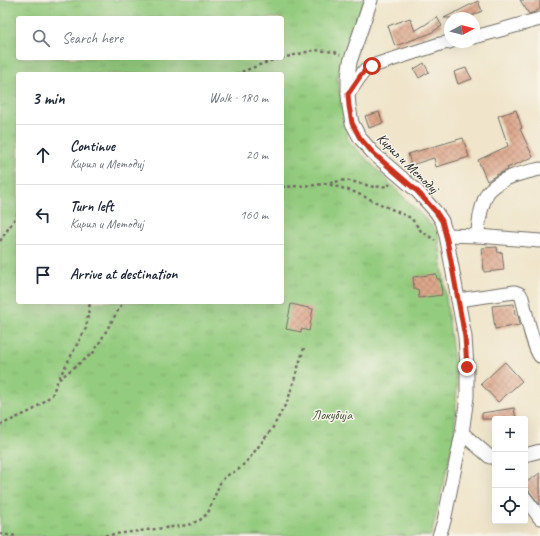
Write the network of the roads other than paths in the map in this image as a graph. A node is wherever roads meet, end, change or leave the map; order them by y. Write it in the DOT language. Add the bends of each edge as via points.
graph roads {
  1 [pos="371,0"];
  2 [pos="540,19"];
  3 [pos="480,36"];
  4 [pos="444,43"];
  5 [pos="348,94"];
  6 [pos="540,169"];
  7 [pos="478,236"];
  8 [pos="447,237"];
  9 [pos="540,241"];
  10 [pos="458,300"];
  11 [pos="540,356"];
  12 [pos="462,433"];
  13 [pos="540,451"];
  14 [pos="528,454"];
  15 [pos="492,458"];
  16 [pos="528,502"];
  17 [pos="540,518"];
  18 [pos="439,536"];
  1 -- 5 [label="street, Кирил и Методиј" via="350,62"];
  2 -- 3 [label="street"];
  4 -- 5 [label="street" via="366,69"];
  5 -- 8 [label="street, Кирил и Методиј" via="352,123 360,138 436,212"];
  6 -- 7 [label="street" via="517,174 490,189 483,202"];
  7 -- 8 [label="street"];
  7 -- 9 [label="street"];
  8 -- 10 [label="street, Кирил и Методиј"];
  10 -- 11 [label="street" via="515,292 520,294"];
  10 -- 12 [label="street, Кирил и Методиј" via="465,337 467,367 467,397"];
  12 -- 15 [label="street"];
  12 -- 18 [label="street, Кирил и Методиј"];
  13 -- 14 [label="street"];
  16 -- 17 [label="street"];
}
